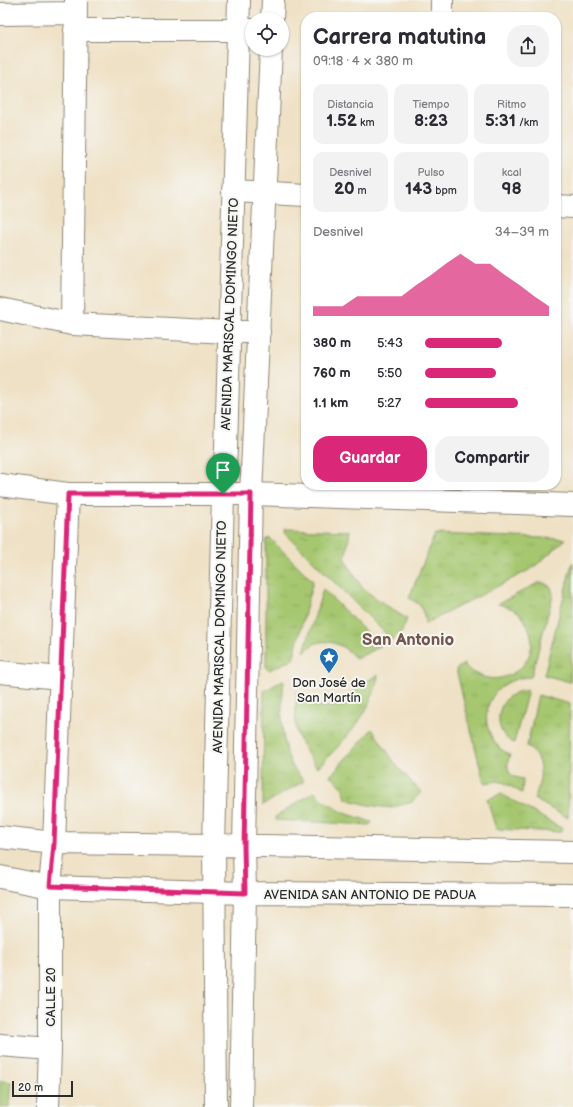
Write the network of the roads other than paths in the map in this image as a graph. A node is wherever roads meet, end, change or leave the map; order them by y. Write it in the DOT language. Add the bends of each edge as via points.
graph roads {
  1 [pos="239,0"];
  2 [pos="273,0"];
  3 [pos="442,0"];
  4 [pos="272,12"];
  5 [pos="442,12"];
  6 [pos="0,14"];
  7 [pos="76,14"];
  8 [pos="245,30"];
  9 [pos="271,56"];
  10 [pos="233,191"];
  11 [pos="264,193"];
  12 [pos="301,195"];
  13 [pos="561,206"];
  14 [pos="573,207"];
  15 [pos="231,258"];
  16 [pos="262,261"];
  17 [pos="0,309"];
  18 [pos="72,324"];
  19 [pos="229,332"];
  20 [pos="259,332"];
  21 [pos="0,485"];
  22 [pos="68,494"];
  23 [pos="223,494"];
  24 [pos="251,494"];
  25 [pos="573,505"];
  26 [pos="0,672"];
  27 [pos="60,678"];
  28 [pos="0,837"];
  29 [pos="54,844"];
  30 [pos="214,845"];
  31 [pos="244,846"];
  32 [pos="573,852"];
  33 [pos="0,877"];
  34 [pos="50,886"];
  35 [pos="214,892"];
  36 [pos="245,893"];
  37 [pos="573,896"];
  38 [pos="0,1045"];
  39 [pos="50,1049"];
  40 [pos="48,1107"];
  41 [pos="216,1107"];
  42 [pos="241,1107"];
  1 -- 8 [label="street, AVENIDA MARISCAL DOMINGO NIETO"];
  2 -- 4 [label="street"];
  3 -- 5 [label="street"];
  6 -- 7 [label="street"];
  7 -- 8 [label="street"];
  7 -- 18 [label="street"];
  8 -- 10 [label="street, AVENIDA MARISCAL DOMINGO NIETO"];
  9 -- 11 [label="street"];
  10 -- 11 [label="street"];
  10 -- 15 [label="street, AVENIDA MARISCAL DOMINGO NIETO"];
  11 -- 12 [label="street"];
  11 -- 16 [label="street"];
  13 -- 14 [label="street"];
  15 -- 16 [label="street"];
  15 -- 19 [label="street, AVENIDA MARISCAL DOMINGO NIETO"];
  16 -- 20 [label="street"];
  17 -- 18 [label="street"];
  18 -- 19 [label="street"];
  19 -- 20 [label="street"];
  19 -- 23 [label="street, AVENIDA MARISCAL DOMINGO NIETO"];
  20 -- 24 [label="street"];
  21 -- 22 [label="street"];
  22 -- 23 [label="street"];
  22 -- 27 [label="street, CALLE 20"];
  23 -- 24 [label="street"];
  23 -- 30 [label="street, AVENIDA MARISCAL DOMINGO NIETO"];
  24 -- 25 [label="street"];
  24 -- 31 [label="street"];
  26 -- 27 [label="street"];
  27 -- 29 [label="street, CALLE 20"];
  28 -- 29 [label="street"];
  29 -- 30 [label="street"];
  29 -- 34 [label="street, CALLE 20"];
  30 -- 31 [label="street"];
  30 -- 35 [label="street, AVENIDA MARISCAL DOMINGO NIETO"];
  31 -- 32 [label="street"];
  31 -- 36 [label="street"];
  33 -- 34 [label="street, AVENIDA SAN ANTONIO DE PADUA"];
  34 -- 35 [label="street, AVENIDA SAN ANTONIO DE PADUA"];
  34 -- 39 [label="street, CALLE 20"];
  35 -- 36 [label="street, AVENIDA SAN ANTONIO DE PADUA"];
  35 -- 41 [label="street, AVENIDA MARISCAL DOMINGO NIETO"];
  36 -- 37 [label="street, AVENIDA SAN ANTONIO DE PADUA"];
  36 -- 42 [label="street"];
  38 -- 39 [label="street"];
  39 -- 40 [label="street, CALLE 20"];
}
